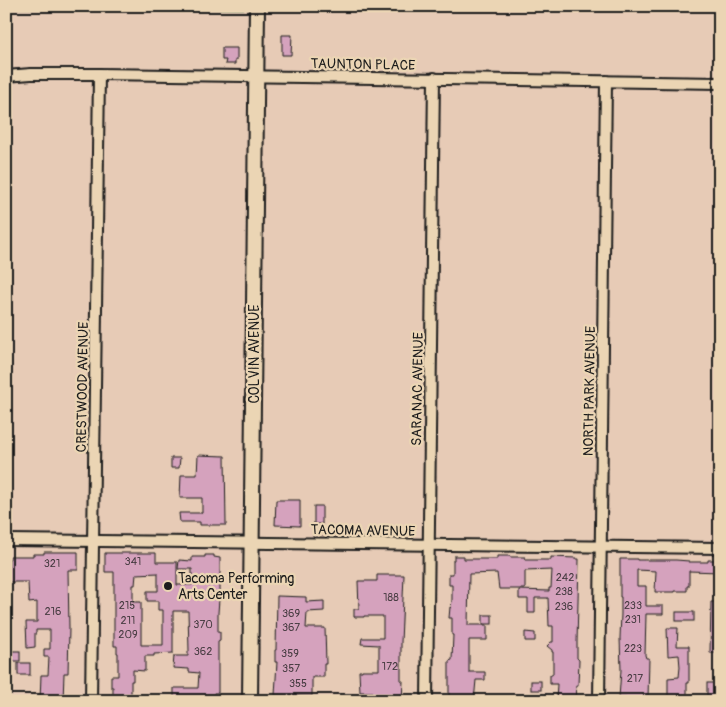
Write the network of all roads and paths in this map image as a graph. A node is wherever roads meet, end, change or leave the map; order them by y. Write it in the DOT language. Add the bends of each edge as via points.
graph roads {
  1 [pos="258,6"];
  2 [pos="99,74"];
  3 [pos="6,76"];
  4 [pos="257,76"];
  5 [pos="434,78"];
  6 [pos="606,81"];
  7 [pos="720,83"];
  8 [pos="6,540"];
  9 [pos="93,541"];
  10 [pos="252,542"];
  11 [pos="429,545"];
  12 [pos="601,547"];
  13 [pos="720,548"];
  14 [pos="91,701"];
  15 [pos="250,701"];
  16 [pos="428,701"];
  17 [pos="599,701"];
  1 -- 4 [label="street, COLVIN AVENUE"];
  2 -- 3 [label="street, TAUNTON PLACE"];
  2 -- 4 [label="street, TAUNTON PLACE"];
  2 -- 9 [label="street, CRESTWOOD AVENUE"];
  4 -- 5 [label="street, TAUNTON PLACE"];
  4 -- 10 [label="street, COLVIN AVENUE"];
  5 -- 6 [label="street, TAUNTON PLACE"];
  5 -- 11 [label="street, SARANAC AVENUE"];
  6 -- 7 [label="street, TAUNTON PLACE"];
  6 -- 12 [label="street, NORTH PARK AVENUE"];
  8 -- 9 [label="street, TACOMA AVENUE"];
  9 -- 10 [label="street, TACOMA AVENUE"];
  9 -- 14 [label="street, CRESTWOOD AVENUE"];
  10 -- 11 [label="street, TACOMA AVENUE"];
  10 -- 15 [label="street, COLVIN AVENUE"];
  11 -- 12 [label="street, TACOMA AVENUE"];
  11 -- 16 [label="street, SARANAC AVENUE"];
  12 -- 13 [label="street, TACOMA AVENUE"];
  12 -- 17 [label="street, NORTH PARK AVENUE"];
}
